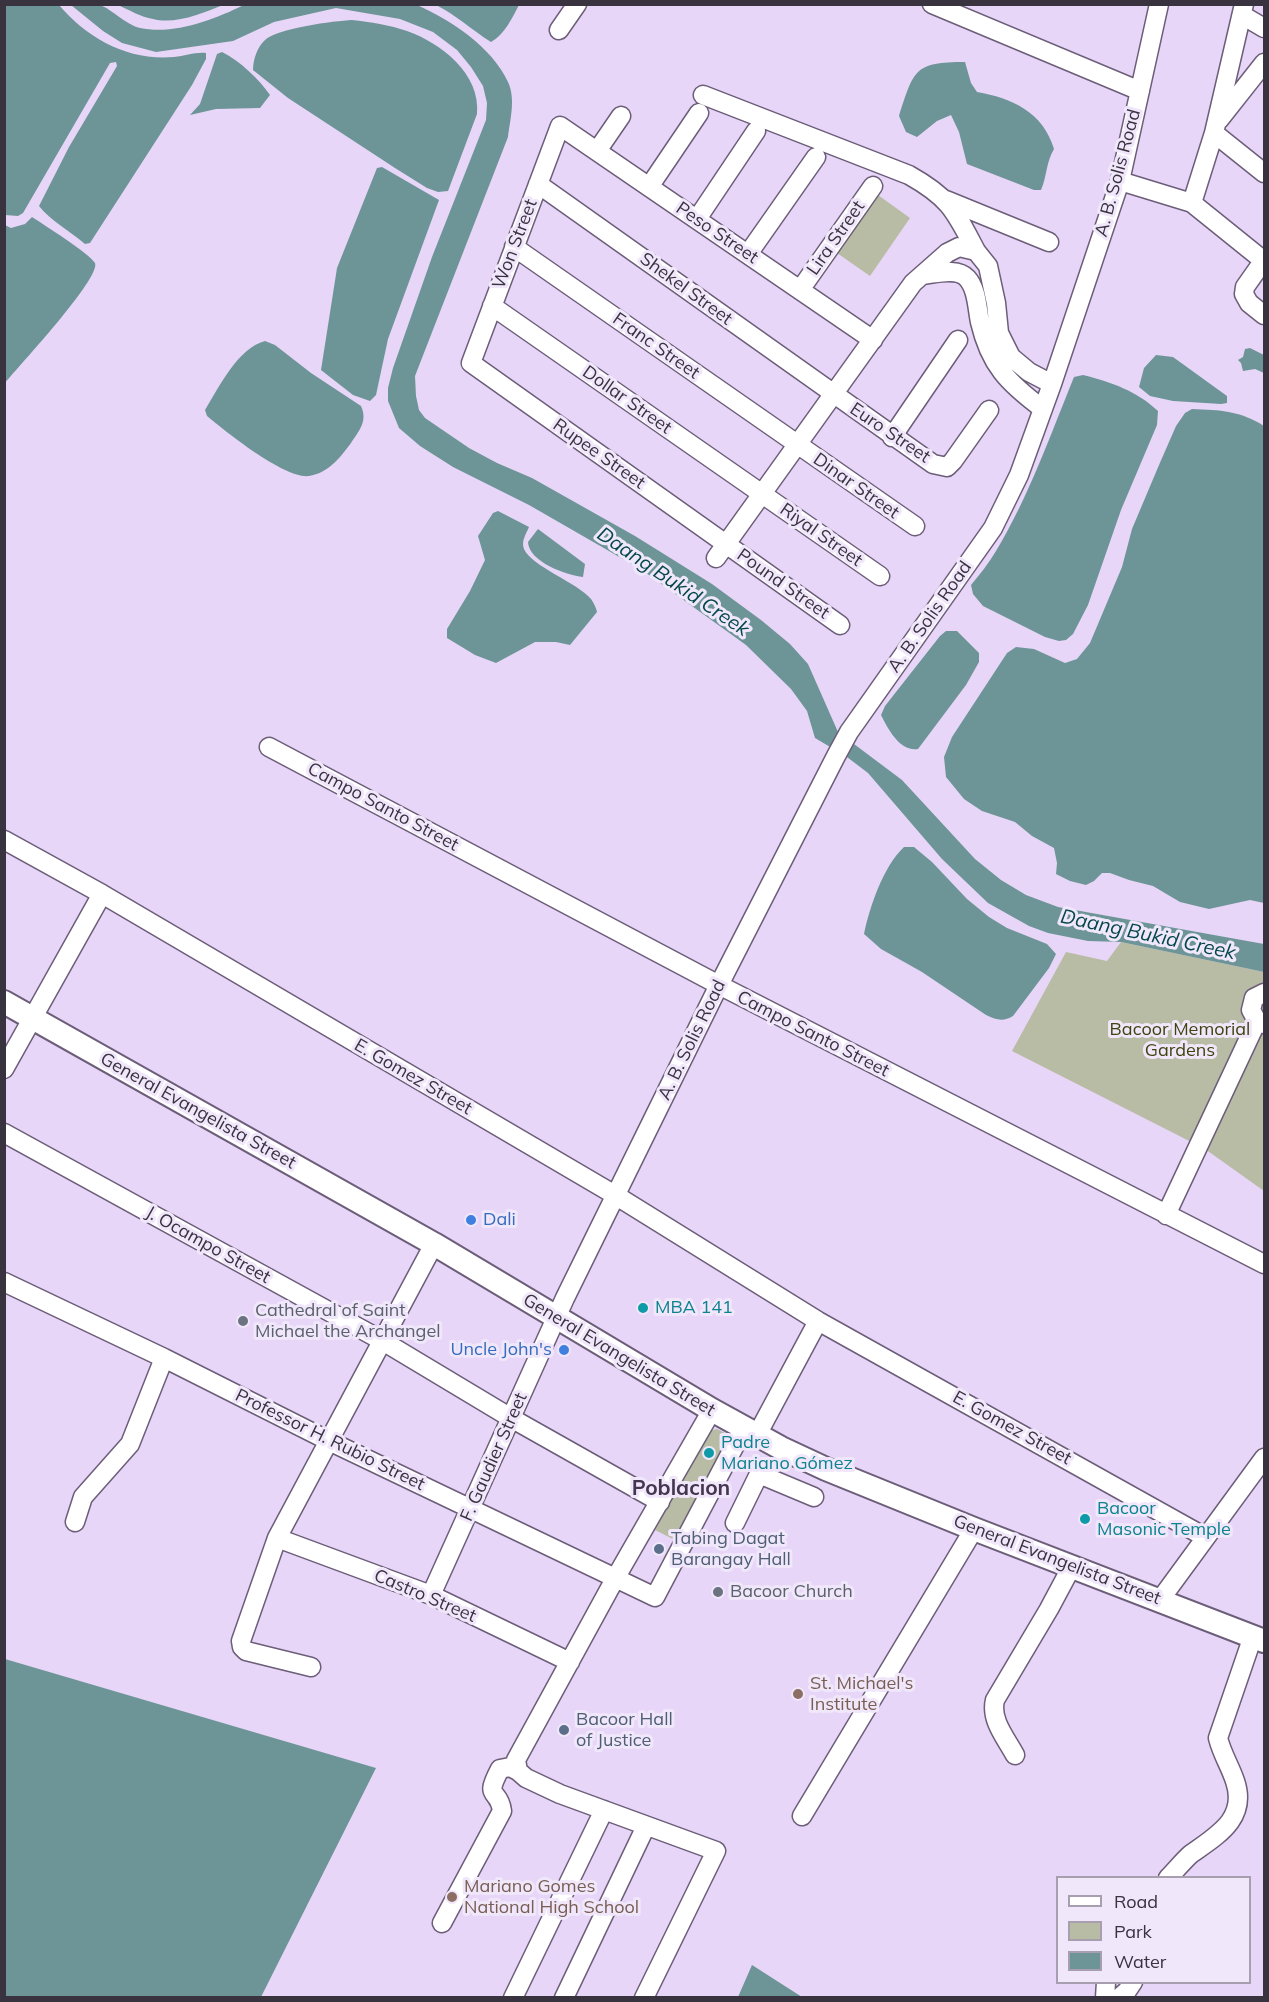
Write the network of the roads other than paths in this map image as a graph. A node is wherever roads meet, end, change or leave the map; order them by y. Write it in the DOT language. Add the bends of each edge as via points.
graph roads {
  1 [pos="577,4"];
  2 [pos="932,4"];
  3 [pos="1160,4"];
  4 [pos="1243,10"];
  5 [pos="1264,28"];
  6 [pos="559,30"];
  7 [pos="1264,63"];
  8 [pos="1140,92"];
  9 [pos="703,95"];
  10 [pos="699,113"];
  11 [pos="621,116"];
  12 [pos="560,126"];
  13 [pos="1215,129"];
  14 [pos="756,131"];
  15 [pos="597,151"];
  16 [pos="816,157"];
  17 [pos="1264,173"];
  18 [pos="1120,182"];
  19 [pos="538,184"];
  20 [pos="873,186"];
  21 [pos="649,187"];
  22 [pos="945,199"];
  23 [pos="1192,203"];
  24 [pos="697,219"];
  25 [pos="1049,242"];
  26 [pos="514,247"];
  27 [pos="976,251"];
  28 [pos="748,255"];
  29 [pos="1264,260"];
  30 [pos="922,275"];
  31 [pos="800,290"];
  32 [pos="492,306"];
  33 [pos="1264,315"];
  34 [pos="873,340"];
  35 [pos="958,340"];
  36 [pos="471,363"];
  37 [pos="1052,384"];
  38 [pos="834,395"];
  39 [pos="1043,409"];
  40 [pos="989,410"];
  41 [pos="892,436"];
  42 [pos="798,445"];
  43 [pos="762,494"];
  44 [pos="915,526"];
  45 [pos="721,551"];
  46 [pos="880,576"];
  47 [pos="840,625"];
  48 [pos="269,747"];
  49 [pos="4,840"];
  50 [pos="102,894"];
  51 [pos="719,985"];
  52 [pos="1264,993"];
  53 [pos="4,1002"];
  54 [pos="33,1018"];
  55 [pos="1261,1022"];
  56 [pos="4,1069"];
  57 [pos="4,1134"];
  58 [pos="615,1196"];
  59 [pos="1166,1215"];
  60 [pos="434,1244"];
  61 [pos="1264,1264"];
  62 [pos="4,1282"];
  63 [pos="556,1318"];
  64 [pos="818,1321"];
  65 [pos="381,1340"];
  66 [pos="164,1358"];
  67 [pos="712,1410"];
  68 [pos="512,1418"];
  69 [pos="751,1432"];
  70 [pos="329,1442"];
  71 [pos="1264,1458"];
  72 [pos="814,1497"];
  73 [pos="660,1502"];
  74 [pos="471,1508"];
  75 [pos="75,1522"];
  76 [pos="735,1523"];
  77 [pos="974,1529"];
  78 [pos="1205,1538"];
  79 [pos="277,1539"];
  80 [pos="1072,1566"];
  81 [pos="616,1577"];
  82 [pos="431,1595"];
  83 [pos="1160,1600"];
  84 [pos="1259,1639"];
  85 [pos="570,1662"];
  86 [pos="311,1667"];
  87 [pos="1015,1755"];
  88 [pos="518,1771"];
  89 [pos="604,1810"];
  90 [pos="802,1816"];
  91 [pos="646,1826"];
  92 [pos="1170,1876"];
  93 [pos="442,1923"];
  94 [pos="1131,1984"];
  95 [pos="513,1998"];
  96 [pos="564,1998"];
  97 [pos="644,1998"];
  98 [pos="1119,1998"];
  1 -- 6 [label="street"];
  2 -- 8 [label="street"];
  3 -- 8 [label="street, A. B. Solis Road"];
  4 -- 5 [label="street"];
  4 -- 13 [label="street"];
  7 -- 13 [label="street"];
  8 -- 18 [label="street, A. B. Solis Road"];
  9 -- 22 [label="street" via="909,175"];
  10 -- 21 [label="street"];
  11 -- 15 [label="street"];
  12 -- 15 [label="street, Peso Street"];
  12 -- 19 [label="street, Won Street"];
  13 -- 17 [label="street"];
  13 -- 23 [label="street"];
  14 -- 24 [label="street"];
  15 -- 21 [label="street, Peso Street"];
  16 -- 28 [label="street"];
  18 -- 23 [label="street"];
  18 -- 37 [label="street, A. B. Solis Road"];
  19 -- 26 [label="street, Won Street"];
  19 -- 38 [label="street, Shekel Street"];
  20 -- 31 [label="street, Lira Street"];
  21 -- 24 [label="street, Peso Street"];
  22 -- 25 [label="street"];
  22 -- 27 [label="street"];
  23 -- 29 [label="street"];
  24 -- 28 [label="street, Peso Street"];
  26 -- 32 [label="street, Won Street"];
  26 -- 42 [label="street, Franc Street"];
  27 -- 30 [label="street" via="959,247 946,253"];
  27 -- 37 [label="street" via="988,266 999,333 1011,357"];
  28 -- 31 [label="street, Peso Street"];
  29 -- 33 [label="street" via="1244,294"];
  30 -- 34 [label="street"];
  30 -- 39 [label="street" via="956,271 966,276 974,289 990,356 1014,388"];
  31 -- 34 [label="street, Peso Street"];
  32 -- 36 [label="street, Won Street"];
  32 -- 43 [label="street, Dollar Street"];
  34 -- 38 [label="street"];
  35 -- 41 [label="street"];
  36 -- 45 [label="street, Rupee Street"];
  37 -- 39 [label="street, A. B. Solis Road"];
  38 -- 41 [label="street, Euro Street"];
  38 -- 42 [label="street"];
  39 -- 51 [label="street, A. B. Solis Road" via="1019,475 993,528 849,732"];
  40 -- 41 [label="street, Euro Street" via="947,467 933,464"];
  42 -- 43 [label="street"];
  42 -- 44 [label="street, Dinar Street"];
  43 -- 45 [label="street"];
  43 -- 46 [label="street, Riyal Street"];
  45 -- 47 [label="street, Pound Street"];
  48 -- 51 [label="street, Campo Santo Street"];
  49 -- 50 [label="street, E. Gomez Street"];
  50 -- 54 [label="street"];
  50 -- 58 [label="street, E. Gomez Street"];
  51 -- 58 [label="street, A. B. Solis Road"];
  51 -- 59 [label="street, Campo Santo Street"];
  52 -- 55 [label="street" via="1251,1004"];
  53 -- 54 [label="main road, General Evangelista Street"];
  54 -- 56 [label="street"];
  54 -- 60 [label="main road, General Evangelista Street"];
  55 -- 59 [label="street"];
  57 -- 65 [label="street, J. Ocampo Street"];
  58 -- 63 [label="street, A. B. Solis Road"];
  58 -- 64 [label="street, E. Gomez Street"];
  59 -- 61 [label="street, Campo Santo Street"];
  60 -- 63 [label="main road, General Evangelista Street"];
  60 -- 65 [label="street"];
  62 -- 66 [label="street, Professor H. Rubio Street"];
  63 -- 67 [label="main road, General Evangelista Street"];
  63 -- 68 [label="street, F. Gaudier Street"];
  64 -- 69 [label="street"];
  64 -- 78 [label="street, E. Gomez Street"];
  65 -- 68 [label="street, J. Ocampo Street"];
  65 -- 70 [label="street"];
  66 -- 70 [label="street, Professor H. Rubio Street"];
  66 -- 75 [label="street" via="130,1444 83,1497"];
  67 -- 69 [label="main road, General Evangelista Street"];
  67 -- 73 [label="street"];
  68 -- 73 [label="street, J. Ocampo Street"];
  68 -- 74 [label="street, F. Gaudier Street"];
  69 -- 77 [label="main road, General Evangelista Street" via="830,1470"];
  69 -- 81 [label="street, Professor H. Rubio Street" via="655,1597"];
  70 -- 74 [label="street, Professor H. Rubio Street"];
  70 -- 79 [label="street"];
  71 -- 78 [label="street"];
  72 -- 76 [label="street" via="759,1474"];
  73 -- 81 [label="street"];
  74 -- 81 [label="street, Professor H. Rubio Street"];
  74 -- 82 [label="street, F. Gaudier Street"];
  77 -- 80 [label="main road, General Evangelista Street"];
  77 -- 90 [label="street"];
  78 -- 83 [label="street"];
  79 -- 82 [label="street, Castro Street"];
  79 -- 86 [label="street" via="242,1647"];
  80 -- 83 [label="main road, General Evangelista Street"];
  80 -- 87 [label="street" via="995,1700 995,1718"];
  81 -- 85 [label="street"];
  82 -- 85 [label="street, Castro Street"];
  83 -- 84 [label="main road, General Evangelista Street"];
  84 -- 92 [label="street" via="1218,1738 1236,1783 1238,1801 1233,1816 1224,1831 1189,1856"];
  85 -- 88 [label="street" via="516,1760"];
  88 -- 89 [label="street" via="560,1794"];
  88 -- 93 [label="street" via="510,1767 500,1769 491,1787 502,1811"];
  89 -- 91 [label="street"];
  89 -- 95 [label="street"];
  91 -- 96 [label="street"];
  91 -- 97 [label="street" via="716,1851"];
  94 -- 98 [label="street"];
}
